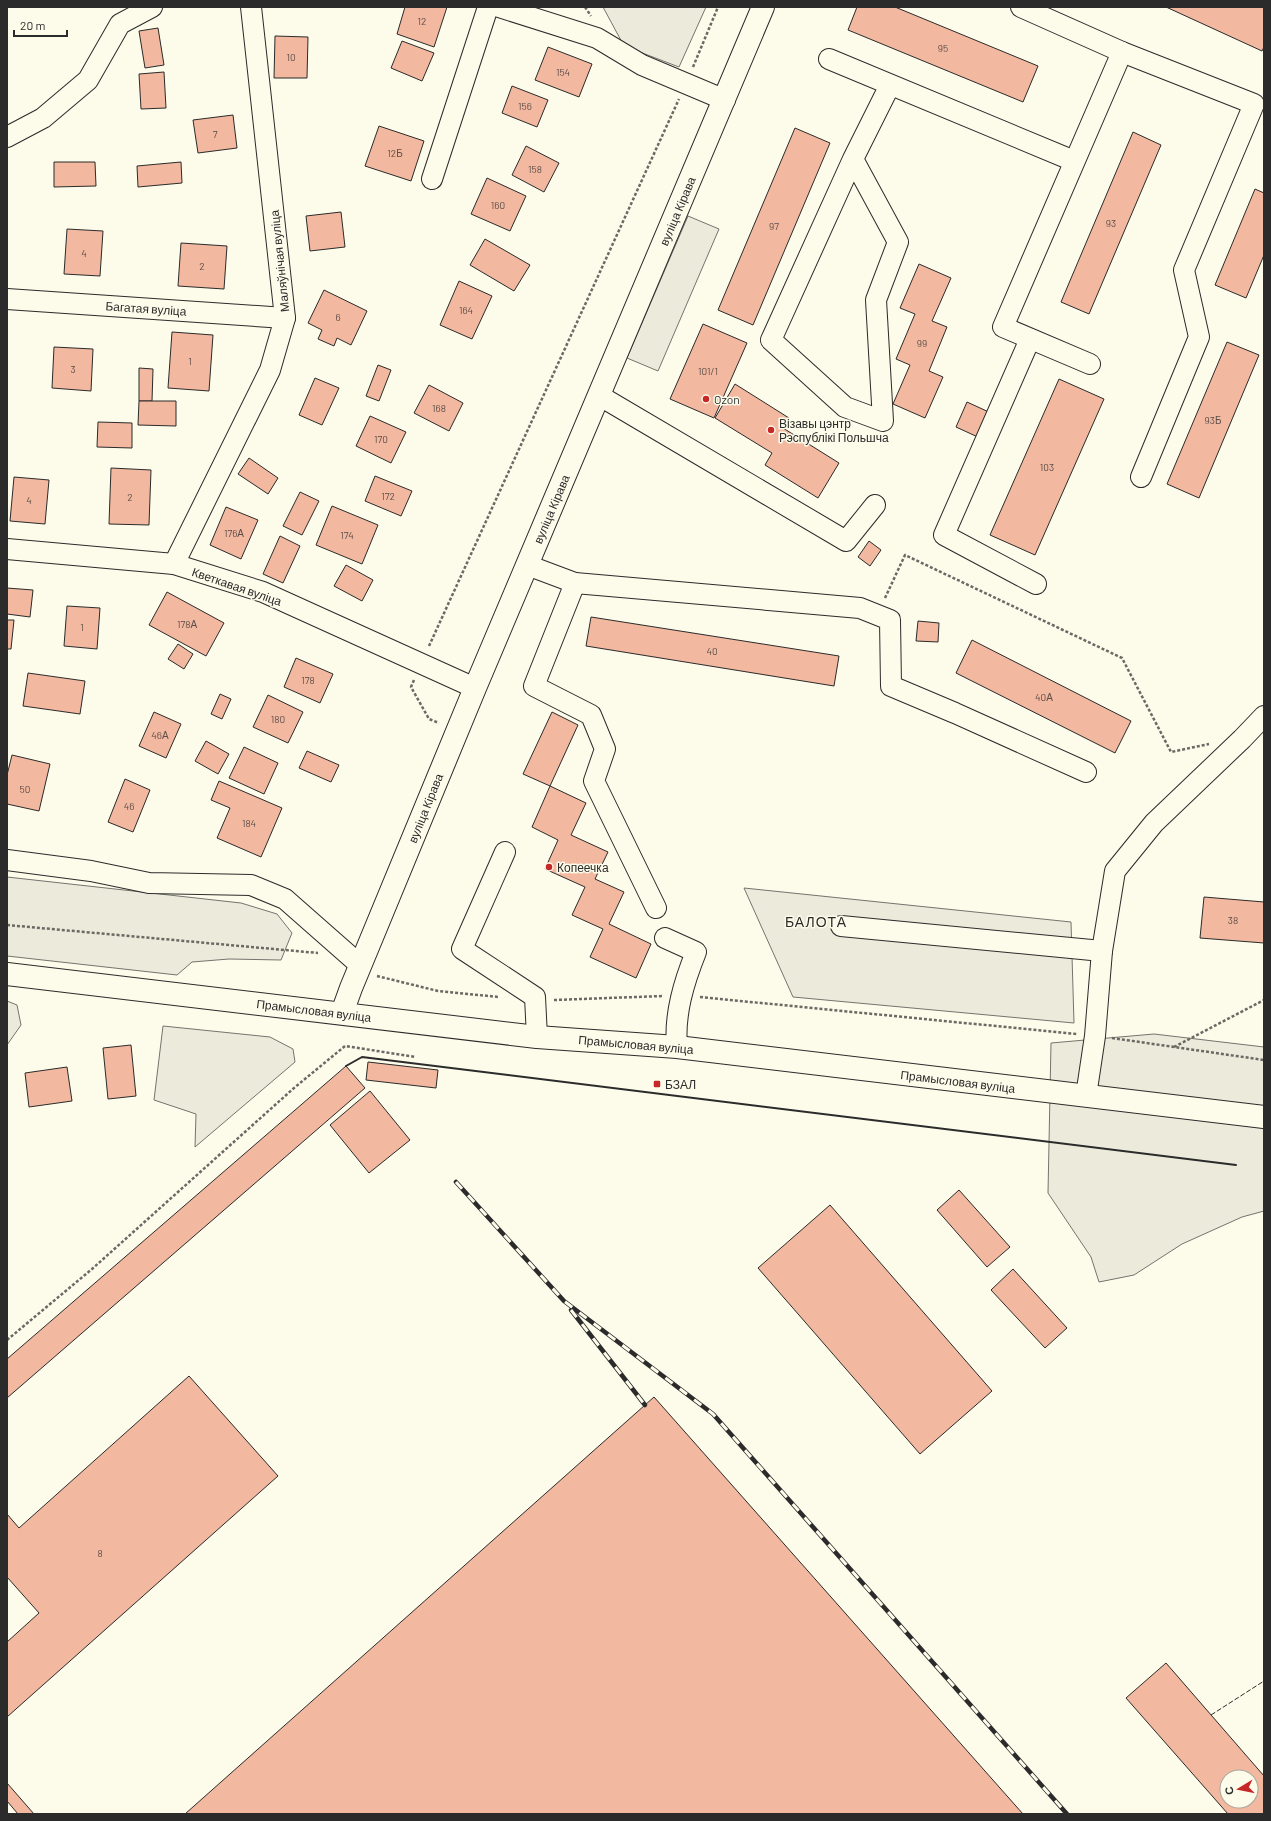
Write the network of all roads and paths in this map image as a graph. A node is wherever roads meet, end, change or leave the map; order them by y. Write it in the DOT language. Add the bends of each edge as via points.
graph roads {
  1 [pos="152,7"];
  2 [pos="251,7"];
  3 [pos="488,7"];
  4 [pos="499,7"];
  5 [pos="718,7"];
  6 [pos="763,7"];
  7 [pos="1021,7"];
  8 [pos="1122,52"];
  9 [pos="830,59"];
  10 [pos="686,83"];
  11 [pos="890,85"];
  12 [pos="1259,99"];
  13 [pos="725,100"];
  14 [pos="7,137"];
  15 [pos="853,160"];
  16 [pos="1074,161"];
  17 [pos="432,179"];
  18 [pos="7,298"];
  19 [pos="285,318"];
  20 [pos="1030,339"];
  21 [pos="1090,364"];
  22 [pos="600,396"];
  23 [pos="1141,477"];
  24 [pos="875,505"];
  25 [pos="7,549"];
  26 [pos="174,564"];
  27 [pos="527,565"];
  28 [pos="574,583"];
  29 [pos="1036,584"];
  30 [pos="877,615"];
  31 [pos="420,664"];
  32 [pos="474,688"];
  33 [pos="1264,716"];
  34 [pos="429,719"];
  35 [pos="1242,739"];
  36 [pos="1086,772"];
  37 [pos="505,852"];
  38 [pos="7,860"];
  39 [pos="656,908"];
  40 [pos="7,925"];
  41 [pos="841,926"];
  42 [pos="665,938"];
  43 [pos="1102,951"];
  44 [pos="324,956"];
  45 [pos="359,968"];
  46 [pos="7,974"];
  47 [pos="682,995"];
  48 [pos="506,997"];
  49 [pos="536,1000"];
  50 [pos="1264,1000"];
  51 [pos="342,1013"];
  52 [pos="1094,1036"];
  53 [pos="537,1037"];
  54 [pos="677,1047"];
  55 [pos="1174,1048"];
  56 [pos="416,1057"];
  57 [pos="1264,1060"];
  58 [pos="1086,1096"];
  59 [pos="1264,1117"];
  60 [pos="7,1340"];
  1 -- 14 [label="street" via="120,24 88,80 43,118"];
  2 -- 19 [label="street, Маляўнічая вуліца"];
  3 -- 17 [label="street"];
  4 -- 10 [label="street" via="596,38 642,65"];
  5 -- 10 [label="path"];
  6 -- 13 [label="main road, вуліца Кірава"];
  7 -- 8 [label="street"];
  8 -- 12 [label="street"];
  8 -- 16 [label="street"];
  9 -- 11 [label="street"];
  10 -- 13 [label="street"];
  10 -- 31 [label="path"];
  11 -- 15 [label="street"];
  11 -- 16 [label="street"];
  12 -- 23 [label="street" via="1184,270 1200,337"];
  13 -- 22 [label="main road, вуліца Кірава"];
  15 -- 15 [label="street" via="771,340 845,406 884,421 876,300 898,242"];
  16 -- 20 [label="street" via="1003,327"];
  18 -- 19 [label="street, Багатая вуліца"];
  19 -- 26 [label="street, Маляўнічая вуліца" via="270,370"];
  20 -- 21 [label="street"];
  20 -- 29 [label="street" via="944,536"];
  22 -- 24 [label="street" via="846,541"];
  22 -- 27 [label="main road, вуліца Кірава"];
  25 -- 26 [label="street, Кветкавая вуліца"];
  26 -- 31 [label="street, Кветкавая вуліца" via="263,592"];
  27 -- 28 [label="street"];
  27 -- 32 [label="main road, вуліца Кірава"];
  28 -- 30 [label="street" via="860,608"];
  28 -- 39 [label="street" via="534,686 591,715 605,749 594,781"];
  30 -- 35 [label="path" via="905,555 1122,658 1172,752"];
  30 -- 36 [label="street" via="890,620 891,686"];
  31 -- 32 [label="street, Кветкавая вуліца"];
  31 -- 34 [label="path" via="411,687"];
  32 -- 45 [label="main road, вуліца Кірава"];
  33 -- 35 [label="street"];
  35 -- 43 [label="street" via="1154,823 1115,871"];
  37 -- 49 [label="street" via="462,949"];
  38 -- 45 [label="street" via="149,883 251,885 285,899"];
  40 -- 44 [label="path" via="317,953"];
  41 -- 43 [label="street"];
  42 -- 47 [label="street" via="696,952"];
  43 -- 52 [label="street"];
  45 -- 48 [label="path" via="438,991"];
  45 -- 51 [label="main road, вуліца Кірава"];
  46 -- 51 [label="main road, Прамысловая вуліца"];
  47 -- 49 [label="path"];
  47 -- 52 [label="path"];
  47 -- 54 [label="street" via="675,1030"];
  49 -- 53 [label="street"];
  50 -- 55 [label="path"];
  51 -- 53 [label="main road, Прамысловая вуліца"];
  52 -- 55 [label="path"];
  52 -- 58 [label="street"];
  53 -- 54 [label="main road, Прамысловая вуліца"];
  54 -- 58 [label="main road, Прамысловая вуліца"];
  55 -- 57 [label="path"];
  56 -- 60 [label="path" via="346,1046 294,1088 92,1269"];
  58 -- 59 [label="main road, Прамысловая вуліца"];
}
